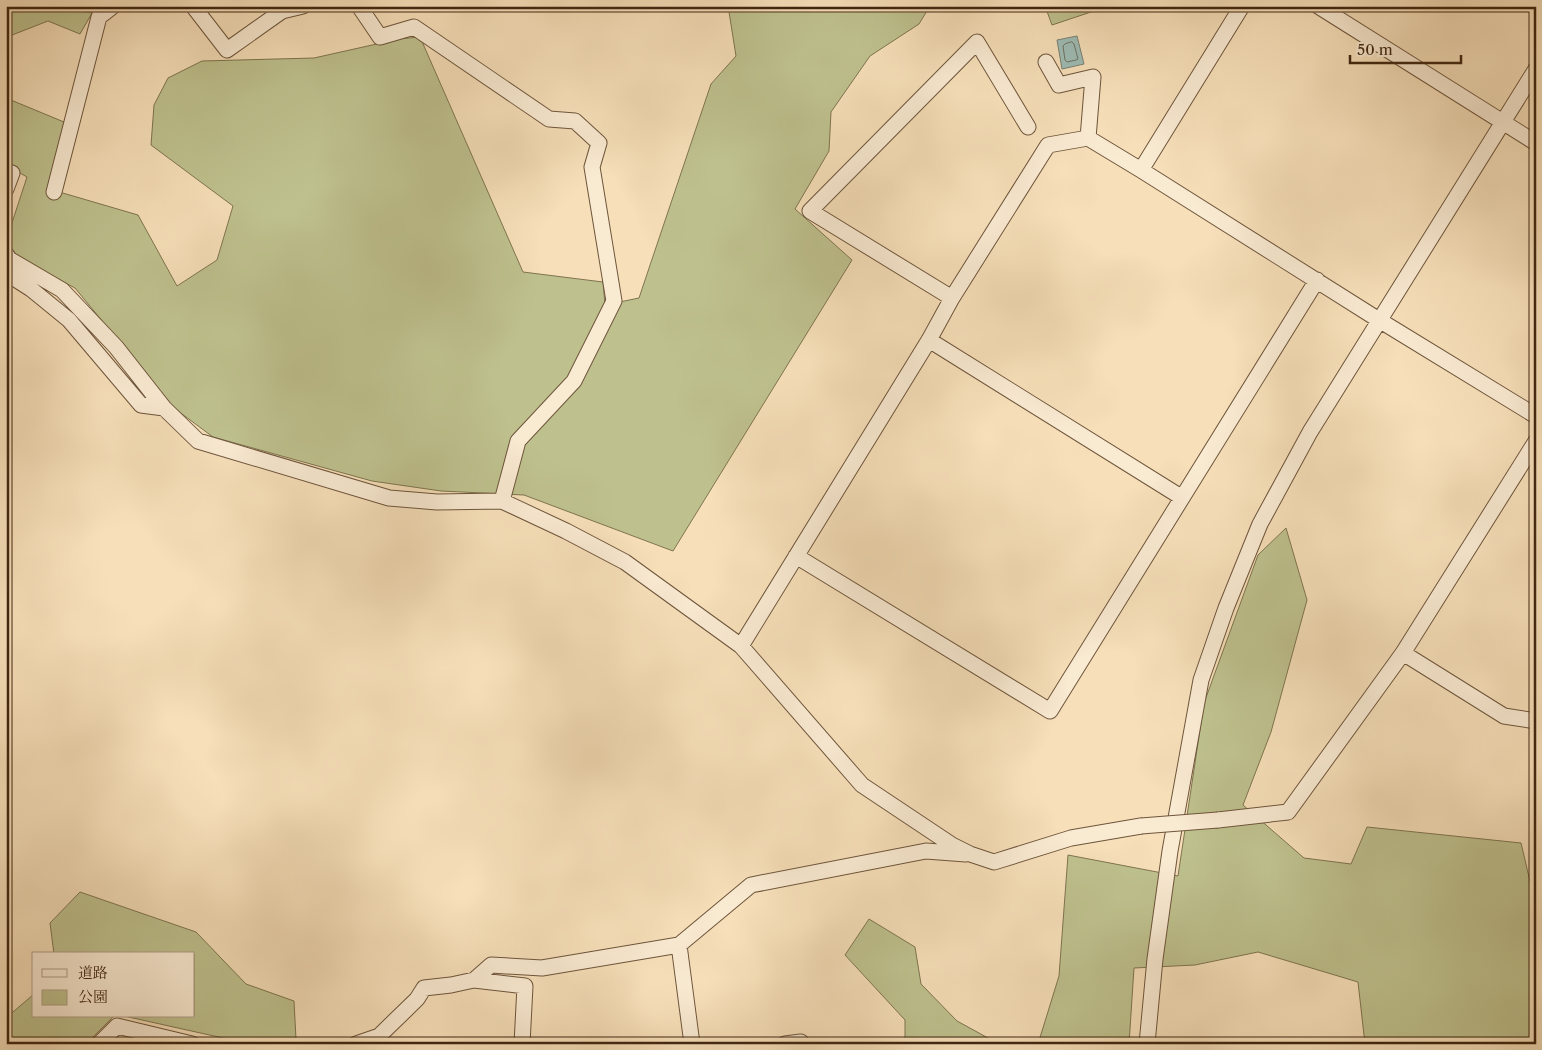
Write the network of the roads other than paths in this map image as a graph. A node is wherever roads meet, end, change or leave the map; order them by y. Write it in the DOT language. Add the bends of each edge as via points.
graph roads {
  1 [pos="113,6"];
  2 [pos="193,6"];
  3 [pos="304,6"];
  4 [pos="359,6"];
  5 [pos="1242,6"];
  6 [pos="1318,6"];
  7 [pos="1046,62"];
  8 [pos="1536,70"];
  9 [pos="1502,123"];
  10 [pos="1028,127"];
  11 [pos="1088,138"];
  12 [pos="1536,143"];
  13 [pos="6,170"];
  14 [pos="1141,170"];
  15 [pos="6,189"];
  16 [pos="54,192"];
  17 [pos="6,254"];
  18 [pos="6,273"];
  19 [pos="1317,280"];
  20 [pos="952,298"];
  21 [pos="1379,320"];
  22 [pos="929,340"];
  23 [pos="164,408"];
  24 [pos="1536,416"];
  25 [pos="1536,440"];
  26 [pos="1182,497"];
  27 [pos="502,501"];
  28 [pos="796,556"];
  29 [pos="741,646"];
  30 [pos="1403,653"];
  31 [pos="1536,721"];
  32 [pos="970,854"];
  33 [pos="679,945"];
  34 [pos="474,980"];
  35 [pos="99,1044"];
  36 [pos="192,1044"];
  37 [pos="356,1044"];
  38 [pos="522,1044"];
  39 [pos="692,1044"];
  40 [pos="784,1044"];
  41 [pos="801,1044"];
  42 [pos="1147,1044"];
  1 -- 16 [label="street" via="99,17"];
  2 -- 3 [label="street" via="227,50 282,11"];
  4 -- 27 [label="street" via="380,37 414,27 549,119 575,121 600,143 592,167 614,301 574,381 518,441"];
  5 -- 14 [label="street"];
  6 -- 9 [label="street"];
  7 -- 11 [label="street" via="1059,85 1093,77"];
  8 -- 9 [label="street"];
  9 -- 12 [label="street"];
  9 -- 21 [label="street"];
  10 -- 20 [label="street" via="977,42 810,211"];
  11 -- 14 [label="street"];
  11 -- 20 [label="street" via="1048,146"];
  13 -- 15 [label="street" via="12,173"];
  14 -- 19 [label="street"];
  17 -- 23 [label="street" via="9,259 62,290 116,347"];
  18 -- 23 [label="street" via="69,320 141,405"];
  19 -- 21 [label="street"];
  19 -- 26 [label="street"];
  20 -- 22 [label="street"];
  21 -- 24 [label="street"];
  21 -- 42 [label="street" via="1310,432 1260,524 1201,680 1170,852"];
  22 -- 26 [label="street"];
  22 -- 28 [label="street"];
  23 -- 27 [label="street" via="198,442 390,498 437,502"];
  25 -- 30 [label="street"];
  26 -- 28 [label="street" via="1050,711"];
  27 -- 29 [label="street" via="624,562"];
  28 -- 29 [label="street"];
  29 -- 32 [label="street" via="862,785"];
  30 -- 31 [label="street" via="1504,716"];
  30 -- 32 [label="street, bridge" via="1288,812 1141,826 1071,838 994,862"];
  32 -- 33 [label="street" via="926,851 751,885"];
  33 -- 34 [label="street" via="542,968 491,965"];
  33 -- 39 [label="street"];
  34 -- 37 [label="street" via="424,988 379,1036"];
  34 -- 38 [label="street" via="525,986"];
  35 -- 36 [label="street" via="117,1026"];
  40 -- 41 [label="street"];
}
